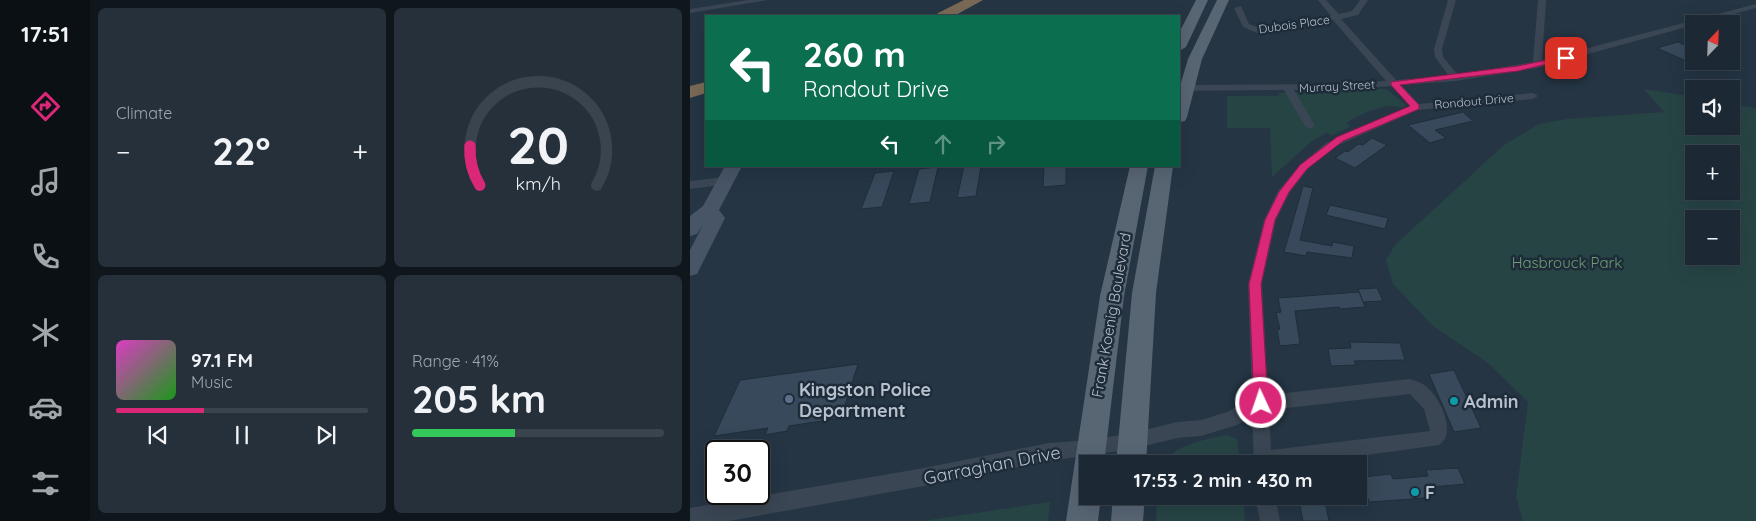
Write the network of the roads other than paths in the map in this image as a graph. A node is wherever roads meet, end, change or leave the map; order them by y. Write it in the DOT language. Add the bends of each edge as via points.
graph roads {
  1 [pos="764,0"];
  2 [pos="976,0"];
  3 [pos="1202,0"];
  4 [pos="1223,0"];
  5 [pos="1322,0"];
  6 [pos="1364,0"];
  7 [pos="1452,0"];
  8 [pos="1542,0"];
  9 [pos="1756,6"];
  10 [pos="1238,8"];
  11 [pos="690,12"];
  12 [pos="945,15"];
  13 [pos="1336,18"];
  14 [pos="1180,45"];
  15 [pos="1537,65"];
  16 [pos="1456,78"];
  17 [pos="1394,83"];
  18 [pos="705,87"];
  19 [pos="1183,88"];
  20 [pos="1288,88"];
  21 [pos="690,92"];
  22 [pos="1533,96"];
  23 [pos="1416,107"];
  24 [pos="1180,110"];
  25 [pos="1310,126"];
  26 [pos="1139,167"];
  27 [pos="1164,167"];
  28 [pos="729,174"];
  29 [pos="690,185"];
  30 [pos="710,210"];
  31 [pos="690,230"];
  32 [pos="690,269"];
  33 [pos="1261,403"];
  34 [pos="1132,452"];
  35 [pos="1090,455"];
  36 [pos="1119,455"];
  37 [pos="1263,455"];
  38 [pos="1315,455"];
  39 [pos="1079,460"];
  40 [pos="1084,505"];
  41 [pos="1128,505"];
  42 [pos="1267,505"];
  43 [pos="690,518"];
  44 [pos="1082,521"];
  45 [pos="1127,521"];
  46 [pos="1270,521"];
  1 -- 11 [label="street"];
  2 -- 12 [label="highway"];
  3 -- 14 [label="main road"];
  4 -- 19 [label="main road"];
  5 -- 13 [label="street, Rondout Drive"];
  6 -- 13 [label="street, Dubois Place" via="1353,14"];
  7 -- 16 [label="street" via="1438,49 1439,57"];
  8 -- 15 [label="street"];
  9 -- 15 [label="street, Murray Street"];
  10 -- 13 [label="street, Dubois Place" via="1251,30"];
  13 -- 17 [label="street, Rondout Drive"];
  15 -- 16 [label="street, Murray Street"];
  16 -- 17 [label="street, Murray Street"];
  17 -- 20 [label="street, Murray Street"];
  17 -- 23 [label="street, Rondout Drive"];
  18 -- 21 [label="highway"];
  19 -- 20 [label="street, Murray Street"];
  19 -- 24 [label="main road"];
  20 -- 25 [label="street"];
  22 -- 23 [label="street, Rondout Drive"];
  23 -- 33 [label="street, Rondout Drive" via="1330,145 1304,167 1284,192 1270,220 1255,284"];
  26 -- 35 [label="main road, Frank Koenig Boulevard" via="1112,296"];
  27 -- 34 [label="main road, Frank Koenig Boulevard" via="1144,293"];
  28 -- 29 [label="street"];
  28 -- 30 [label="street"];
  30 -- 31 [label="street"];
  30 -- 32 [label="street" via="716,218"];
  33 -- 34 [label="street, Garraghan Drive" via="1231,419"];
  33 -- 37 [label="street, Rondout Drive"];
  33 -- 38 [label="street, Garraghan Drive" via="1410,386 1424,394 1438,426 1439,435 1433,439"];
  34 -- 36 [label="street, Garraghan Drive"];
  39 -- 43 [label="street, Garraghan Drive" via="1049,452"];
  40 -- 44 [label="main road, Frank Koenig Boulevard"];
  41 -- 45 [label="main road"];
  42 -- 46 [label="street"];
}
